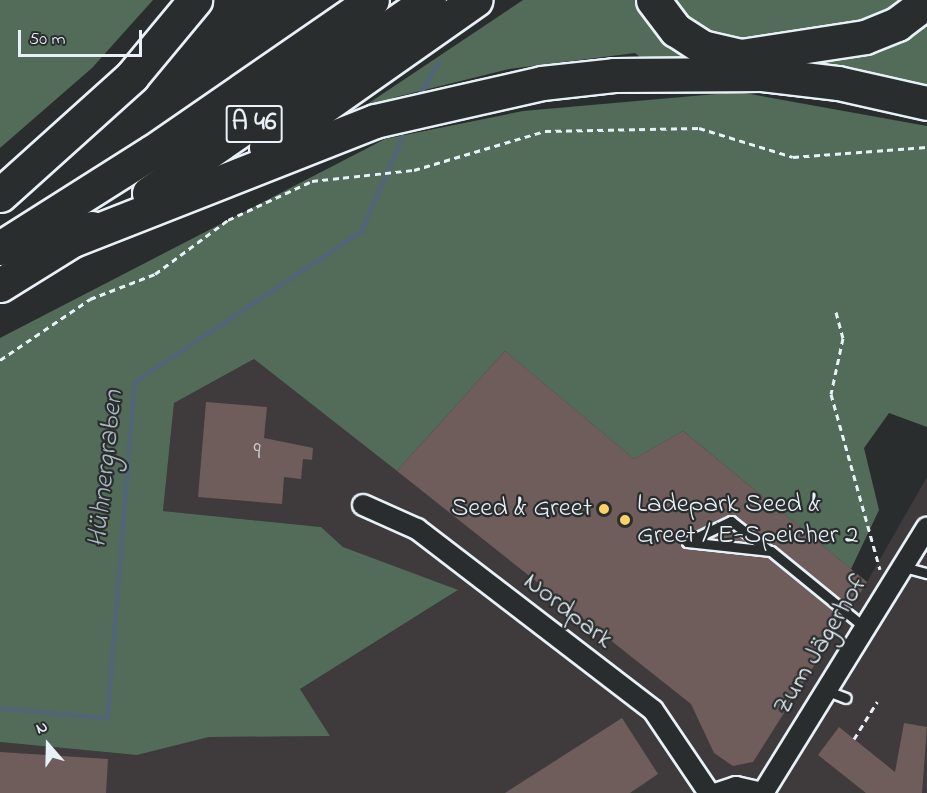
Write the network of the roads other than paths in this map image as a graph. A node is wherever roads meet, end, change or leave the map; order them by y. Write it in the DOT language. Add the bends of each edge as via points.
graph roads {
  1 [pos="195,0"];
  2 [pos="372,0"];
  3 [pos="429,0"];
  4 [pos="475,0"];
  5 [pos="653,0"];
  6 [pos="927,1"];
  7 [pos="927,104"];
  8 [pos="210,184"];
  9 [pos="0,195"];
  10 [pos="73,240"];
  11 [pos="0,248"];
  12 [pos="0,285"];
  13 [pos="363,505"];
  14 [pos="927,527"];
  15 [pos="771,551"];
  16 [pos="900,566"];
  17 [pos="927,573"];
  18 [pos="863,626"];
  19 [pos="825,690"];
  20 [pos="846,698"];
  21 [pos="709,793"];
  22 [pos="718,793"];
  23 [pos="763,793"];
  1 -- 9 [label="highway" via="132,76"];
  2 -- 11 [label="highway, A 46" via="152,152"];
  3 -- 10 [label="highway, A 46" via="245,129"];
  4 -- 8 [label="highway"];
  5 -- 6 [label="highway" via="676,30 702,47 741,56 865,37 897,24"];
  7 -- 8 [label="highway" via="838,83 762,74 583,78 475,94 375,121"];
  8 -- 10 [label="highway"];
  10 -- 12 [label="highway, A 46"];
  13 -- 21 [label="street, Nordpark" via="417,529 652,710"];
  14 -- 16 [label="street, Zum Jägerhof"];
  15 -- 15 [label="lane" via="731,521 687,542"];
  15 -- 18 [label="lane"];
  16 -- 17 [label="lane"];
  16 -- 18 [label="street, Zum Jägerhof"];
  18 -- 19 [label="street, Zum Jägerhof"];
  19 -- 20 [label="lane"];
  19 -- 23 [label="street, Zum Jägerhof"];
  22 -- 23 [label="street" via="736,787"];
}
